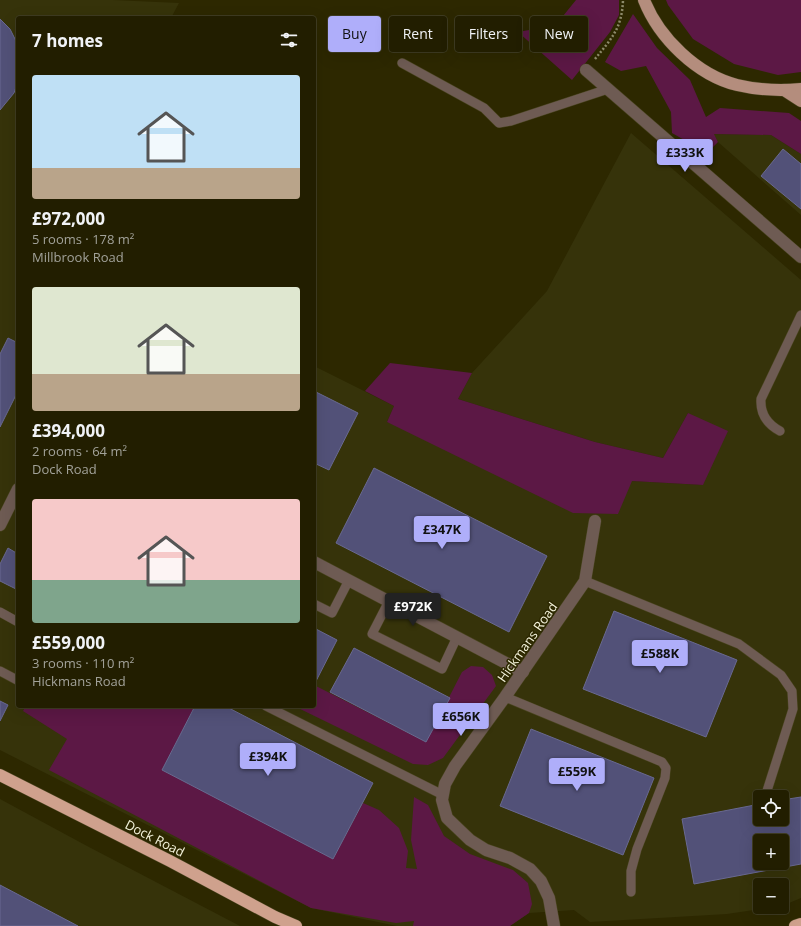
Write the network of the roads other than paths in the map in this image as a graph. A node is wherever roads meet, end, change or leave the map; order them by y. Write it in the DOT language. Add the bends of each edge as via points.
graph roads {
  1 [pos="644,0"];
  2 [pos="402,63"];
  3 [pos="586,70"];
  4 [pos="608,89"];
  5 [pos="801,89"];
  6 [pos="784,90"];
  7 [pos="801,101"];
  8 [pos="801,257"];
  9 [pos="801,315"];
  10 [pos="780,431"];
  11 [pos="16,493"];
  12 [pos="595,521"];
  13 [pos="0,525"];
  14 [pos="316,563"];
  15 [pos="349,580"];
  16 [pos="585,581"];
  17 [pos="389,601"];
  18 [pos="316,605"];
  19 [pos="0,612"];
  20 [pos="16,621"];
  21 [pos="457,637"];
  22 [pos="0,671"];
  23 [pos="523,672"];
  24 [pos="16,679"];
  25 [pos="506,697"];
  26 [pos="270,708"];
  27 [pos="0,775"];
  28 [pos="767,790"];
  29 [pos="443,795"];
  30 [pos="631,892"];
  31 [pos="801,924"];
  32 [pos="296,926"];
  33 [pos="554,926"];
  34 [pos="795,926"];
  1 -- 6 [label="main road" via="670,41 690,60 711,74 736,85 762,90"];
  2 -- 4 [label="lane" via="484,108 499,123"];
  3 -- 4 [label="street"];
  4 -- 8 [label="street"];
  5 -- 6 [label="main road"];
  6 -- 7 [label="main road"];
  9 -- 10 [label="lane" via="761,399 766,421"];
  11 -- 13 [label="street"];
  12 -- 16 [label="street, Hickmans Road"];
  14 -- 15 [label="street"];
  15 -- 17 [label="street"];
  15 -- 18 [label="lane" via="332,614"];
  16 -- 23 [label="street, Hickmans Road"];
  16 -- 28 [label="lane" via="739,644 781,674 792,691 794,709"];
  17 -- 21 [label="street"];
  17 -- 21 [label="lane" via="372,634 442,669"];
  19 -- 20 [label="lane"];
  21 -- 23 [label="street"];
  22 -- 24 [label="lane"];
  23 -- 25 [label="street, Hickmans Road"];
  25 -- 29 [label="street, Hickmans Road" via="455,766 445,784"];
  25 -- 30 [label="lane" via="662,762 666,768 665,778 636,849 631,871"];
  26 -- 29 [label="lane"];
  27 -- 32 [label="highway, Dock Road"];
  29 -- 33 [label="street, Hickmans Road" via="447,818 466,836 486,850 510,858 530,869 541,881 549,898"];
  31 -- 34 [label="highway"];
}
